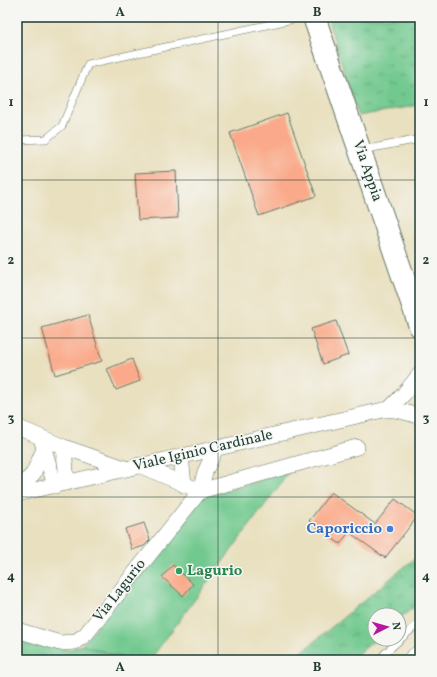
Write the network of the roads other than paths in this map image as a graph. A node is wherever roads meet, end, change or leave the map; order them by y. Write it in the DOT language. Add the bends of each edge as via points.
graph roads {
  1 [pos="303,17"];
  2 [pos="314,17"];
  3 [pos="420,138"];
  4 [pos="17,140"];
  5 [pos="360,150"];
  6 [pos="420,326"];
  7 [pos="420,374"];
  8 [pos="420,394"];
  9 [pos="403,395"];
  10 [pos="389,409"];
  11 [pos="418,414"];
  12 [pos="17,427"];
  13 [pos="43,444"];
  14 [pos="64,447"];
  15 [pos="357,447"];
  16 [pos="216,448"];
  17 [pos="187,455"];
  18 [pos="132,467"];
  19 [pos="205,472"];
  20 [pos="61,485"];
  21 [pos="184,485"];
  22 [pos="17,490"];
  23 [pos="200,491"];
  24 [pos="17,494"];
  25 [pos="420,622"];
  26 [pos="17,630"];
  27 [pos="420,646"];
  28 [pos="384,654"];
  29 [pos="409,660"];
  1 -- 4 [label="lane" via="88,64 62,126 46,139"];
  2 -- 5 [label="main road, Via Appia"];
  3 -- 5 [label="lane"];
  5 -- 6 [label="main road, Via Appia"];
  7 -- 9 [label="street"];
  8 -- 9 [label="street"];
  9 -- 10 [label="street"];
  10 -- 11 [label="street"];
  10 -- 16 [label="street, Viale Iginio Cardinale"];
  12 -- 13 [label="street"];
  13 -- 14 [label="street"];
  13 -- 20 [label="street"];
  13 -- 22 [label="street" via="32,474"];
  14 -- 18 [label="street"];
  14 -- 20 [label="street"];
  15 -- 23 [label="street"];
  16 -- 17 [label="street, Viale Iginio Cardinale"];
  16 -- 19 [label="street, Via Lagurio"];
  17 -- 18 [label="street, Viale Iginio Cardinale"];
  17 -- 19 [label="street"];
  17 -- 21 [label="street"];
  18 -- 20 [label="street, Viale Iginio Cardinale"];
  18 -- 21 [label="street"];
  19 -- 23 [label="street, Via Lagurio"];
  20 -- 24 [label="street, Viale Iginio Cardinale"];
  21 -- 23 [label="street"];
  23 -- 26 [label="street, Via Lagurio" via="86,634 75,642 60,643"];
  25 -- 28 [label="lane"];
  27 -- 29 [label="lane" via="407,657"];
}
